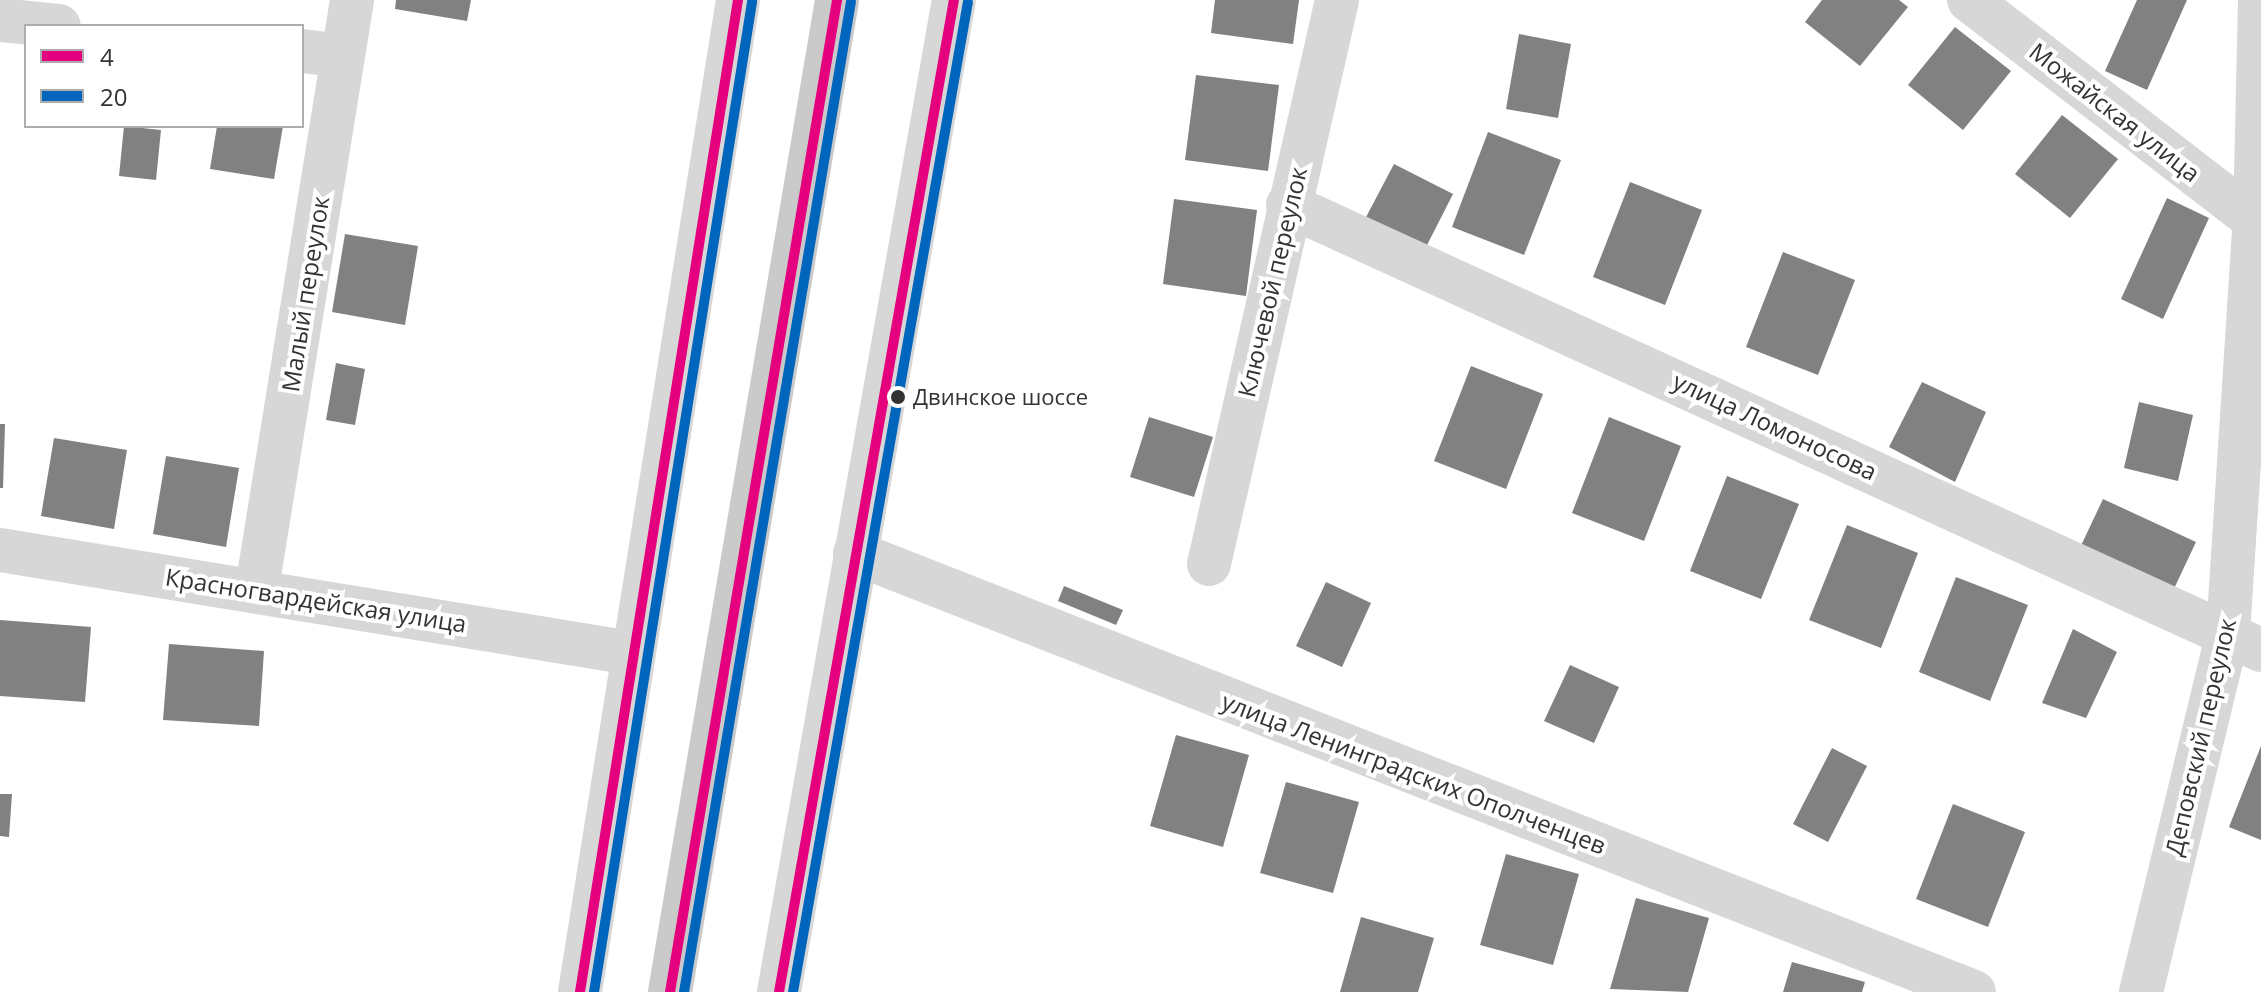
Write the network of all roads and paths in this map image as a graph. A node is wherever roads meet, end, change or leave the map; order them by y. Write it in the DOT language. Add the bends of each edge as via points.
graph roads {
  1 [pos="352,0"];
  2 [pos="738,0"];
  3 [pos="837,0"];
  4 [pos="954,0"];
  5 [pos="1337,0"];
  6 [pos="1969,0"];
  7 [pos="2260,0"];
  8 [pos="0,20"];
  9 [pos="39,24"];
  10 [pos="322,54"];
  11 [pos="1288,205"];
  12 [pos="2258,222"];
  13 [pos="0,550"];
  14 [pos="855,553"];
  15 [pos="1209,564"];
  16 [pos="257,588"];
  17 [pos="2244,641"];
  18 [pos="631,653"];
  19 [pos="580,992"];
  20 [pos="670,992"];
  21 [pos="779,992"];
  22 [pos="1974,992"];
  23 [pos="2141,992"];
  1 -- 10 [label="street, Малый переулок"];
  2 -- 18 [label="street"];
  3 -- 20 [label="main road"];
  4 -- 14 [label="street"];
  5 -- 11 [label="street, Ключевой переулок"];
  6 -- 12 [label="street, Можайская улица"];
  7 -- 12 [label="street, Деповский переулок"];
  8 -- 9 [label="street"];
  10 -- 16 [label="street, Малый переулок"];
  11 -- 15 [label="street, Ключевой переулок"];
  11 -- 17 [label="street, улица Ломоносова"];
  12 -- 17 [label="street, Деповский переулок"];
  13 -- 16 [label="street, Красногвардейская улица"];
  14 -- 21 [label="street"];
  14 -- 22 [label="street, улица Ленинградских Ополченцев"];
  16 -- 18 [label="street, Красногвардейская улица"];
  17 -- 23 [label="street, Деповский переулок"];
  18 -- 19 [label="street"];
}
